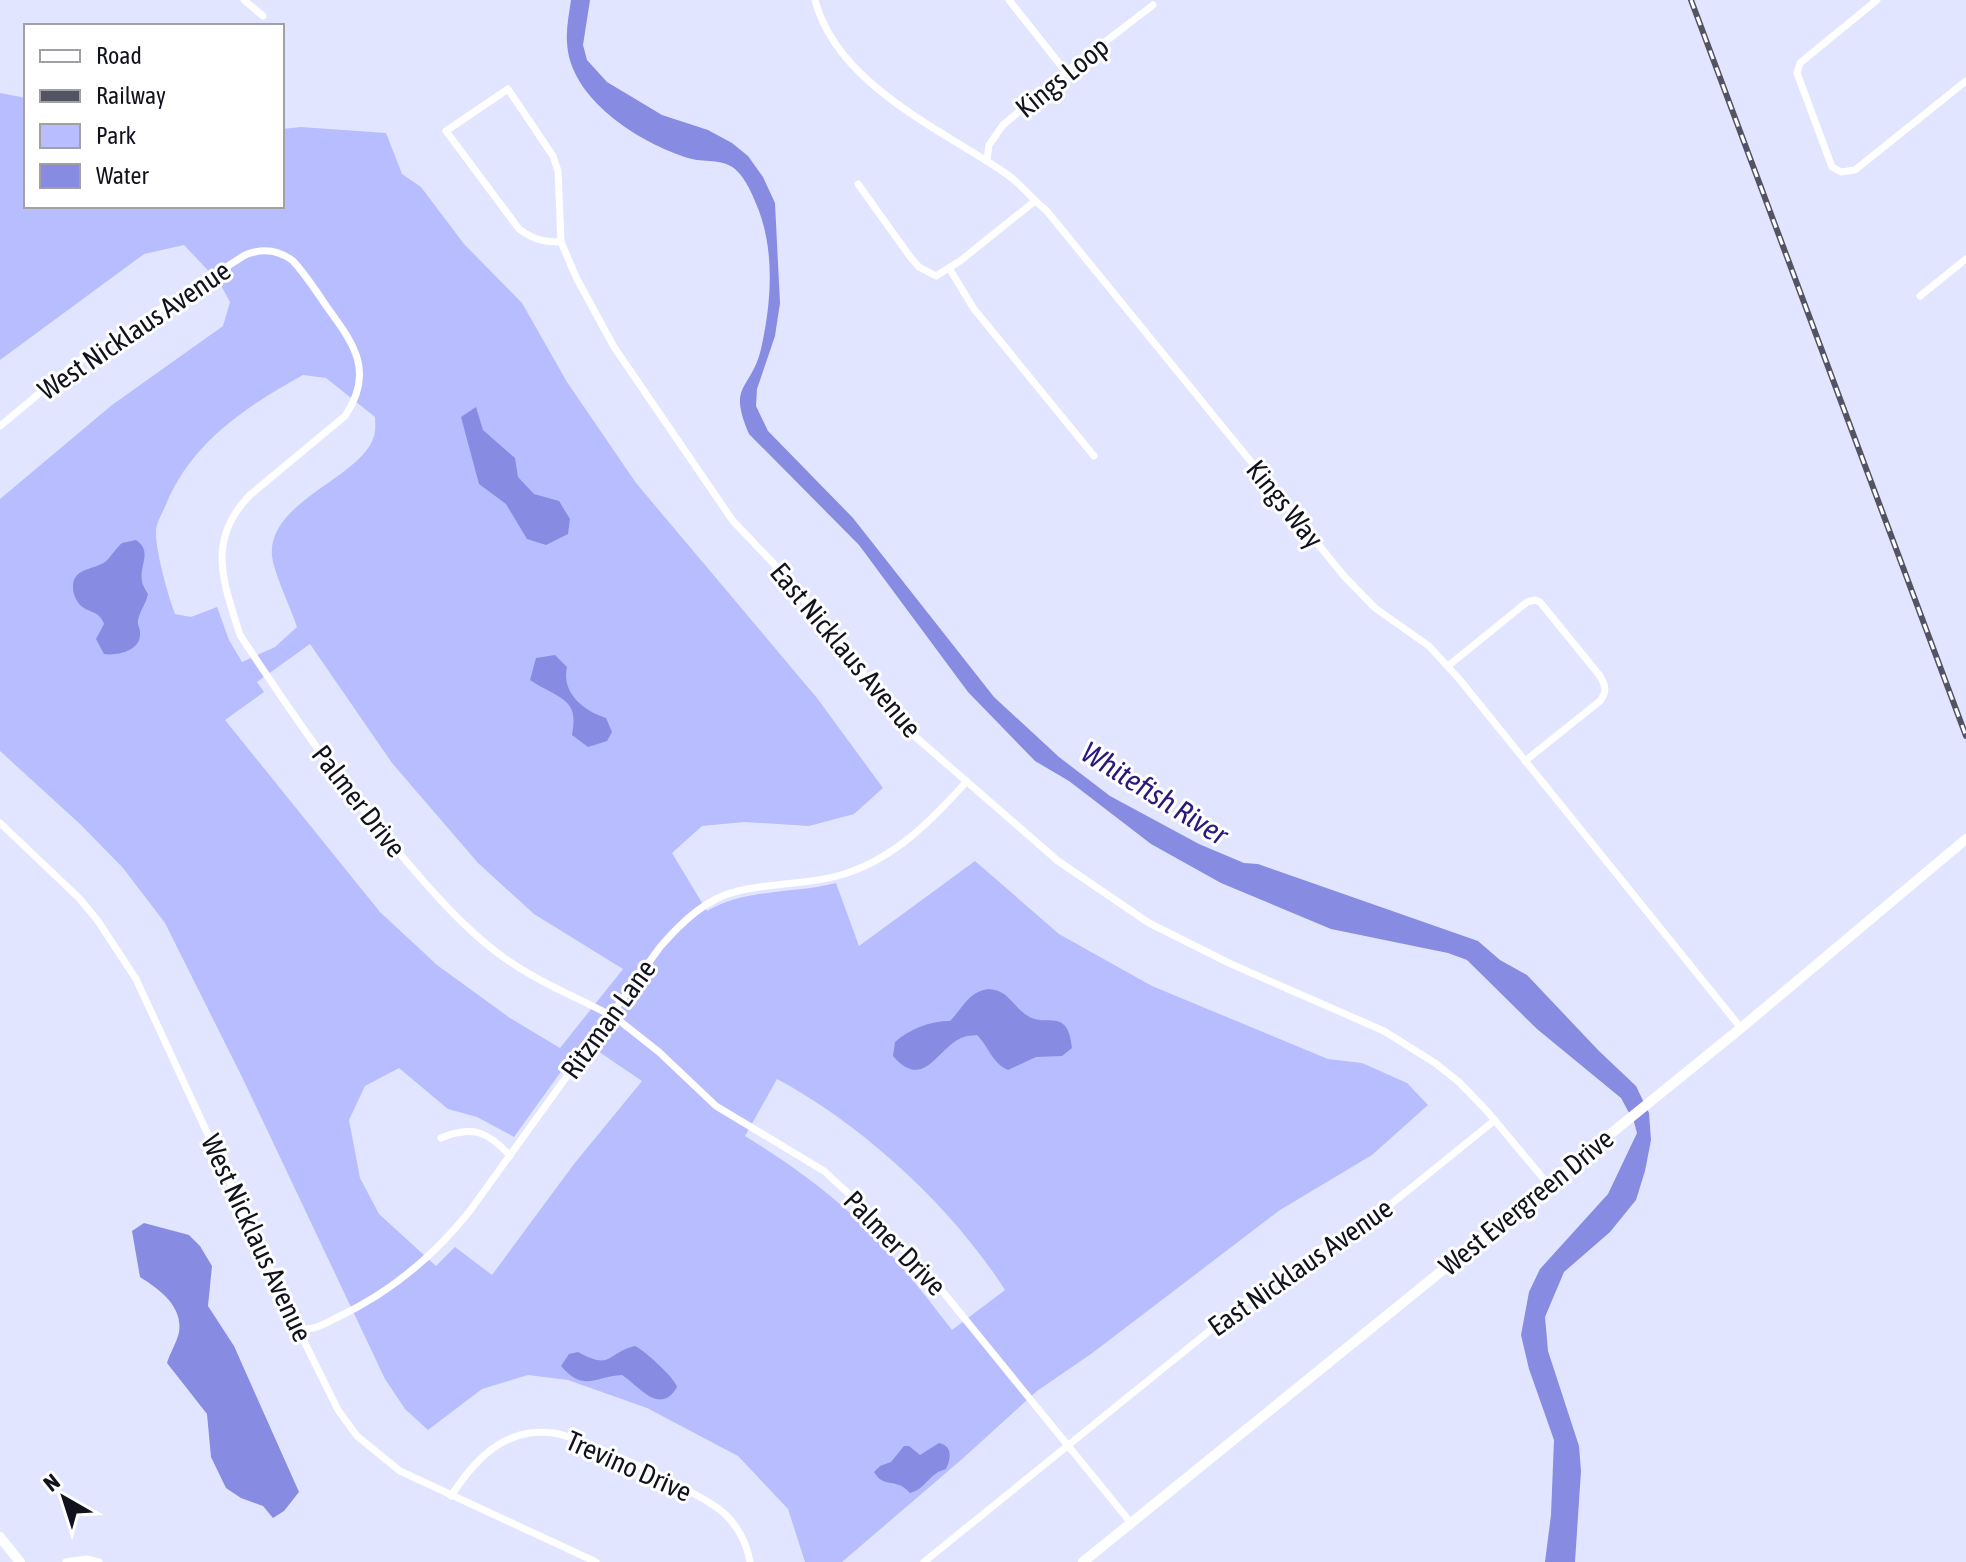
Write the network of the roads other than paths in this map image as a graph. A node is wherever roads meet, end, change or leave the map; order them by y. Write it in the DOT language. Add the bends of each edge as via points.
graph roads {
  1 [pos="244,0"];
  2 [pos="815,0"];
  3 [pos="1009,0"];
  4 [pos="1877,0"];
  5 [pos="1153,5"];
  6 [pos="263,16"];
  7 [pos="1066,72"];
  8 [pos="1966,81"];
  9 [pos="987,160"];
  10 [pos="858,184"];
  11 [pos="1035,201"];
  12 [pos="561,242"];
  13 [pos="1966,259"];
  14 [pos="949,268"];
  15 [pos="1920,296"];
  16 [pos="0,426"];
  17 [pos="1094,456"];
  18 [pos="236,510"];
  19 [pos="1448,666"];
  20 [pos="1525,761"];
  21 [pos="967,781"];
  22 [pos="0,823"];
  23 [pos="1966,839"];
  24 [pos="611,1014"];
  25 [pos="1741,1028"];
  26 [pos="1495,1120"];
  27 [pos="441,1138"];
  28 [pos="510,1156"];
  29 [pos="1548,1184"];
  30 [pos="297,1327"];
  31 [pos="1067,1444"];
  32 [pos="451,1496"];
  33 [pos="1131,1523"];
  34 [pos="0,1537"];
  35 [pos="20,1562"];
  36 [pos="66,1562"];
  37 [pos="99,1562"];
  38 [pos="596,1562"];
  39 [pos="750,1562"];
  40 [pos="924,1562"];
  41 [pos="1083,1562"];
  1 -- 6 [label="street"];
  2 -- 9 [label="street, Kings Way" via="828,33 857,67 911,114"];
  3 -- 7 [label="street"];
  4 -- 8 [label="street" via="1800,63 1797,73 1832,167 1855,170"];
  5 -- 7 [label="street, Kings Loop"];
  7 -- 9 [label="street, Kings Loop" via="998,131"];
  9 -- 11 [label="street, Kings Way"];
  10 -- 14 [label="street" via="919,267 936,276"];
  11 -- 14 [label="street"];
  11 -- 19 [label="street, Kings Way" via="1344,576"];
  12 -- 12 [label="street, East Nicklaus Avenue" via="553,156 508,89 446,131 519,229 543,242"];
  12 -- 21 [label="street, East Nicklaus Avenue" via="614,347 733,521 911,733"];
  13 -- 15 [label="street"];
  14 -- 17 [label="street" via="1005,350"];
  16 -- 18 [label="street, West Nicklaus Avenue" via="77,362 145,318 245,255 275,251 298,266 351,340 359,361 359,385 339,422"];
  18 -- 24 [label="street, Palmer Drive" via="220,552 240,635 344,786 419,877 481,939 523,971"];
  19 -- 20 [label="street, Kings Way"];
  19 -- 20 [label="street" via="1535,600 1600,676 1606,693 1600,701"];
  20 -- 25 [label="street, Kings Way"];
  21 -- 24 [label="street, Ritzman Lane" via="916,833 870,864 829,879 739,890 696,911 660,947"];
  21 -- 26 [label="street, East Nicklaus Avenue" via="1047,852 1130,911 1203,951 1395,1037 1459,1082"];
  22 -- 30 [label="street, West Nicklaus Avenue" via="79,898 136,979"];
  23 -- 25 [label="street, West Evergreen Drive"];
  24 -- 28 [label="street, Ritzman Lane"];
  24 -- 31 [label="street, Palmer Drive" via="716,1106 804,1158 860,1203 943,1292"];
  25 -- 29 [label="street, West Evergreen Drive"];
  26 -- 29 [label="street, East Nicklaus Avenue"];
  26 -- 31 [label="street, East Nicklaus Avenue" via="1385,1209 1276,1277"];
  27 -- 28 [label="street" via="471,1129"];
  28 -- 30 [label="street, Ritzman Lane" via="455,1230 415,1269 352,1311 308,1329"];
  29 -- 33 [label="street, West Evergreen Drive"];
  30 -- 32 [label="street, West Nicklaus Avenue" via="338,1410 357,1436 400,1471"];
  31 -- 33 [label="street, Palmer Drive"];
  31 -- 40 [label="street"];
  32 -- 38 [label="street, West Nicklaus Avenue"];
  32 -- 39 [label="street, Trevino Drive" via="469,1469 495,1447 528,1433 553,1433 710,1503 737,1528"];
  33 -- 41 [label="street, West Evergreen Drive"];
  34 -- 35 [label="street"];
  36 -- 37 [label="street"];
}
